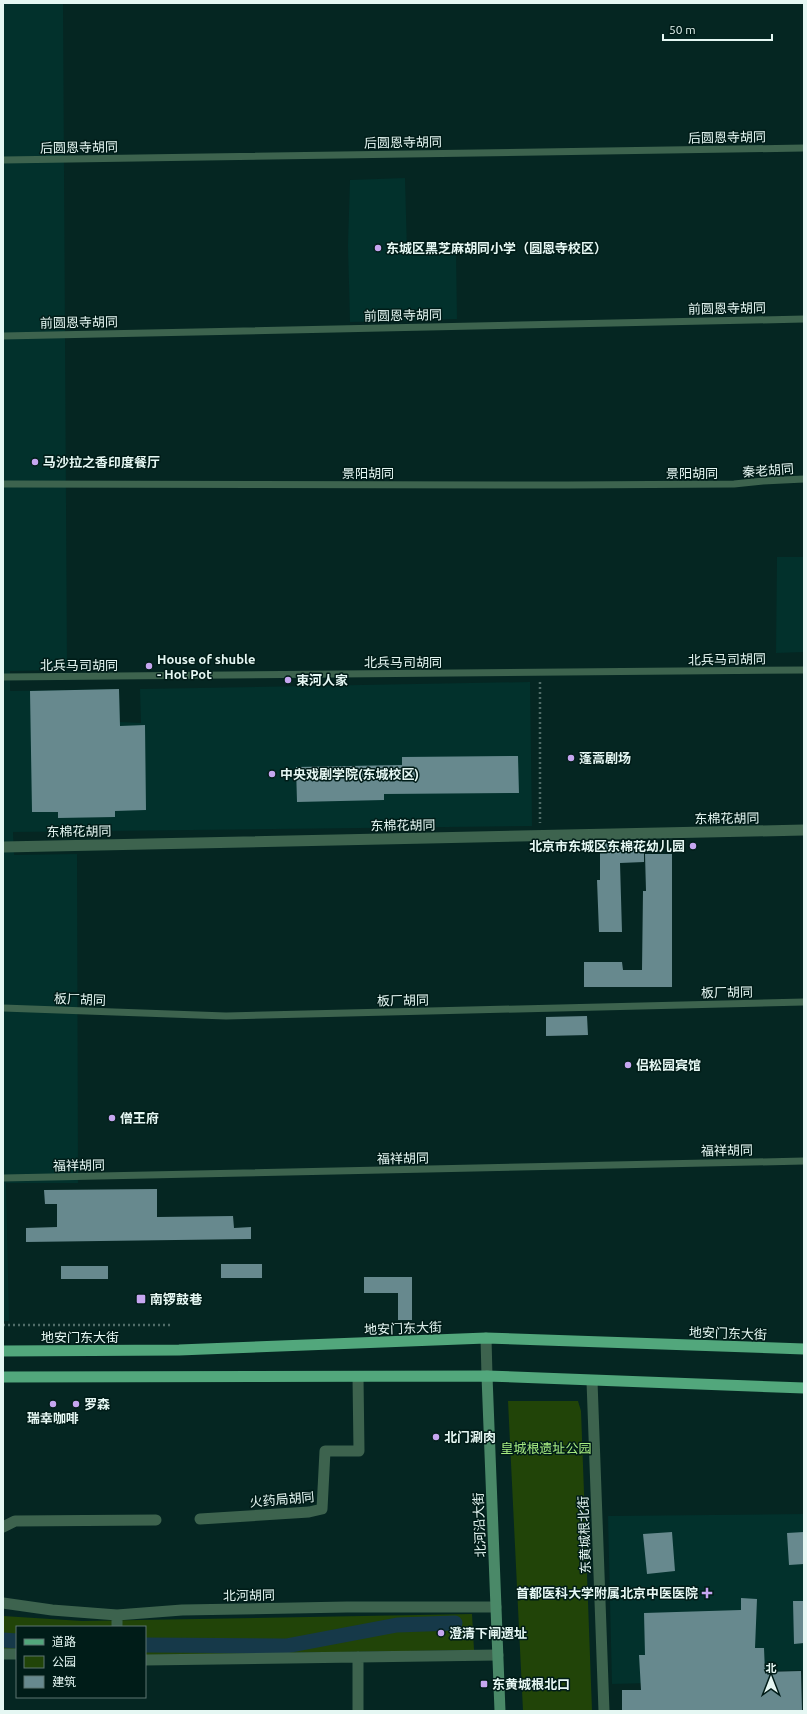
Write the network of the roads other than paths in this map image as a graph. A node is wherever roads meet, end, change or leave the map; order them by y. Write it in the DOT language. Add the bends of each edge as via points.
graph roads {
  1 [pos="804,148"];
  2 [pos="3,160"];
  3 [pos="804,319"];
  4 [pos="3,336"];
  5 [pos="804,479"];
  6 [pos="3,484"];
  7 [pos="734,484"];
  8 [pos="804,670"];
  9 [pos="3,677"];
  10 [pos="804,830"];
  11 [pos="3,847"];
  12 [pos="804,1002"];
  13 [pos="3,1008"];
  14 [pos="804,1161"];
  15 [pos="3,1178"];
  16 [pos="486,1338"];
  17 [pos="804,1349"];
  18 [pos="3,1351"];
  19 [pos="487,1376"];
  20 [pos="3,1377"];
  21 [pos="358,1377"];
  22 [pos="592,1381"];
  23 [pos="804,1388"];
  24 [pos="200,1519"];
  25 [pos="156,1520"];
  26 [pos="3,1527"];
  27 [pos="3,1603"];
  28 [pos="496,1607"];
  29 [pos="117,1614"];
  30 [pos="117,1626"];
  31 [pos="3,1654"];
  32 [pos="16,1654"];
  33 [pos="498,1655"];
  34 [pos="358,1658"];
  35 [pos="146,1660"];
  36 [pos="358,1711"];
  37 [pos="500,1711"];
  38 [pos="604,1711"];
  1 -- 2 [label="lane, 后圆恩寺胡同"];
  3 -- 4 [label="lane, 前圆恩寺胡同"];
  5 -- 7 [label="lane, 秦老胡同"];
  6 -- 7 [label="lane, 景阳胡同"];
  8 -- 9 [label="lane, 北兵马司胡同"];
  10 -- 11 [label="street, 东棉花胡同"];
  12 -- 13 [label="lane, 板厂胡同" via="226,1016"];
  14 -- 15 [label="lane, 福祥胡同"];
  16 -- 17 [label="main road, 地安门东大街"];
  16 -- 18 [label="main road, 地安门东大街" via="179,1350"];
  16 -- 19 [label="street, 北河沿大街"];
  19 -- 21 [label="main road"];
  19 -- 22 [label="main road"];
  19 -- 28 [label="main road, 北河沿大街"];
  20 -- 21 [label="main road"];
  21 -- 24 [label="street, 火药局胡同" via="359,1450 325,1452 322,1509"];
  22 -- 23 [label="main road"];
  22 -- 38 [label="street, 东黄城根北街"];
  25 -- 26 [label="street" via="15,1521"];
  27 -- 29 [label="street, 北河胡同" via="52,1610"];
  28 -- 29 [label="street, 北河胡同" via="182,1610"];
  28 -- 33 [label="main road, 北河沿大街"];
  29 -- 30 [label="street"];
  31 -- 32 [label="street"];
  33 -- 34 [label="street"];
  33 -- 37 [label="main road, 北河沿大街"];
  34 -- 35 [label="street"];
  34 -- 36 [label="street"];
}
